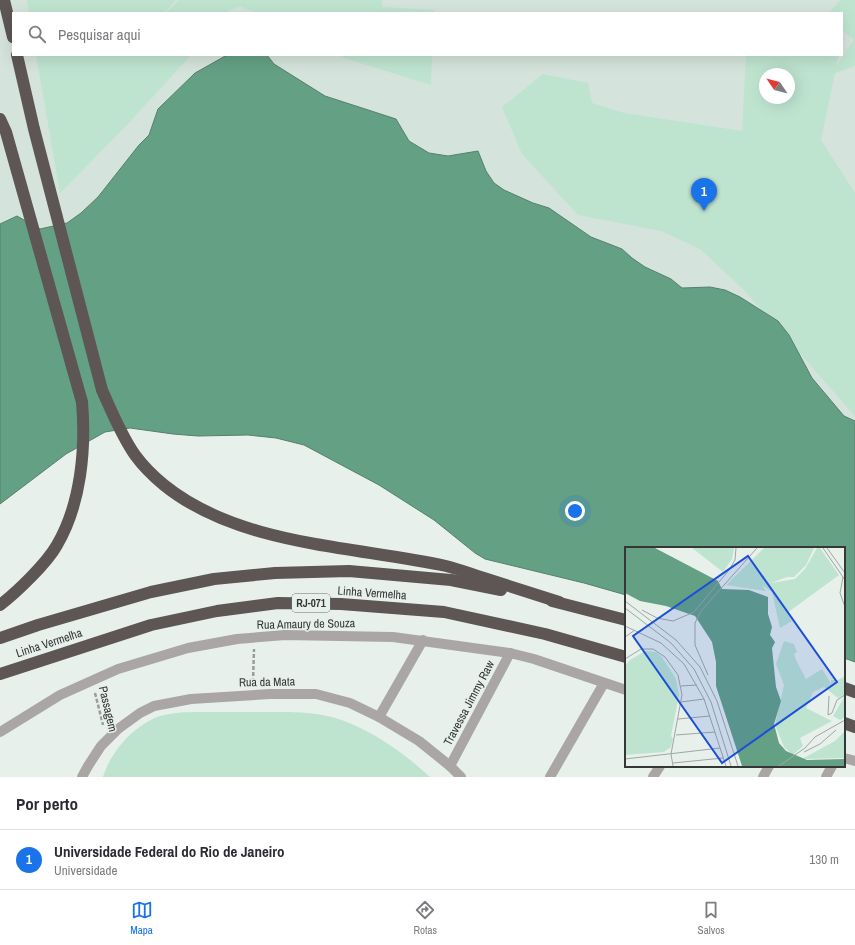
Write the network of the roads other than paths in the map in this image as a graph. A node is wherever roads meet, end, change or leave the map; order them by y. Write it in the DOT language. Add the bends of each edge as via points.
graph roads {
  1 [pos="4,0"];
  2 [pos="12,33"];
  3 [pos="17,56"];
  4 [pos="0,119"];
  5 [pos="559,602"];
  6 [pos="0,605"];
  7 [pos="625,620"];
  8 [pos="0,638"];
  9 [pos="423,640"];
  10 [pos="510,653"];
  11 [pos="625,657"];
  12 [pos="0,674"];
  13 [pos="604,682"];
  14 [pos="845,688"];
  15 [pos="625,690"];
  16 [pos="855,692"];
  17 [pos="379,717"];
  18 [pos="845,723"];
  19 [pos="855,727"];
  20 [pos="0,732"];
  21 [pos="845,758"];
  22 [pos="855,761"];
  23 [pos="450,766"];
  24 [pos="659,767"];
  25 [pos="768,767"];
  26 [pos="831,767"];
  27 [pos="82,777"];
  28 [pos="461,777"];
  29 [pos="550,777"];
  30 [pos="653,777"];
  31 [pos="763,777"];
  32 [pos="826,777"];
  1 -- 2 [label="highway"];
  3 -- 5 [label="highway" via="102,390 135,455 150,473 192,504 238,525 296,540 447,566"];
  4 -- 6 [label="highway" via="6,132 82,402 84,424 76,501 68,523 57,546"];
  5 -- 7 [label="highway, Linha Vermelha"];
  5 -- 8 [label="highway, Linha Vermelha" via="451,580 349,571 275,573 214,578 151,592"];
  9 -- 10 [label="street, Rua Amaury de Souza"];
  9 -- 17 [label="street"];
  9 -- 20 [label="street, Rua Amaury de Souza" via="284,635 237,639 188,648 118,669 60,695"];
  10 -- 13 [label="street, Rua Amaury de Souza"];
  10 -- 23 [label="street, Travessa Jimmy Raw"];
  11 -- 12 [label="highway, Linha Vermelha / RJ-071" via="545,634 444,612 341,604 278,603 216,611 151,625"];
  13 -- 15 [label="street, Rua Amaury de Souza"];
  13 -- 29 [label="street"];
  14 -- 16 [label="highway"];
  17 -- 23 [label="street, Rua da Mata" via="419,741"];
  17 -- 27 [label="street, Rua da Mata" via="350,703 316,694 191,698 154,706 134,717 101,746"];
  18 -- 19 [label="highway"];
  21 -- 22 [label="street"];
  23 -- 28 [label="street, Rua da Mata"];
  24 -- 30 [label="street"];
  25 -- 31 [label="street"];
  26 -- 32 [label="street"];
}
